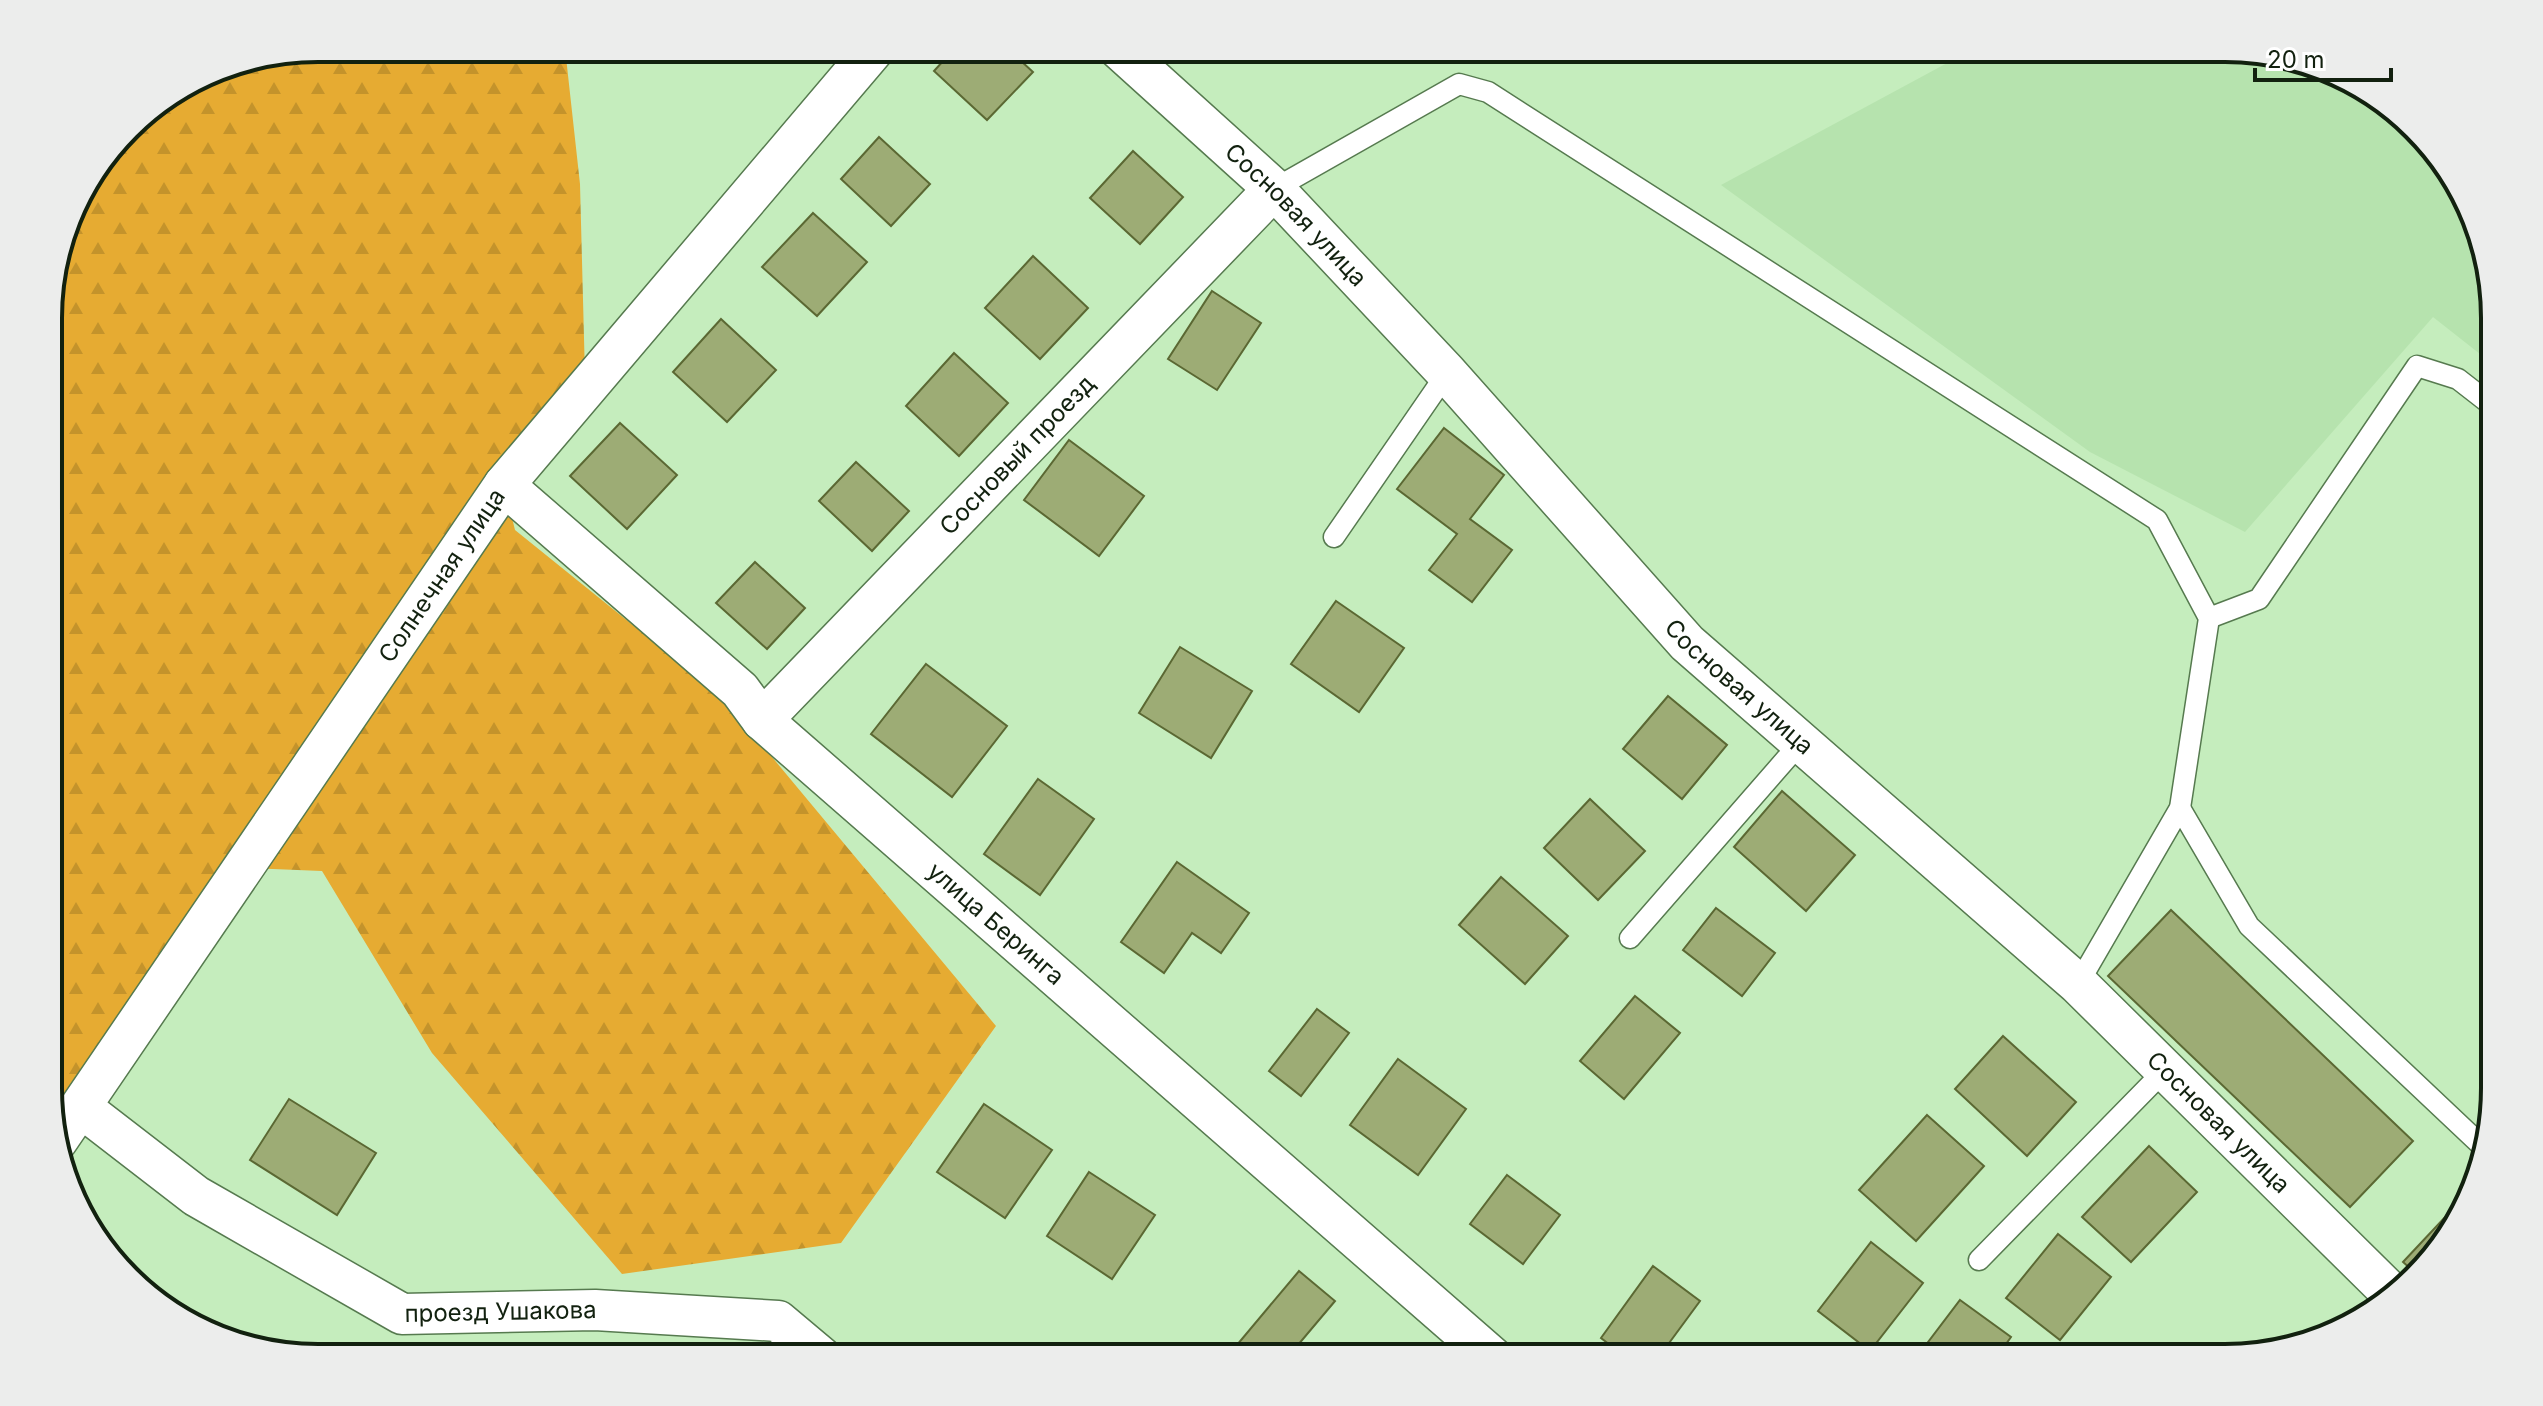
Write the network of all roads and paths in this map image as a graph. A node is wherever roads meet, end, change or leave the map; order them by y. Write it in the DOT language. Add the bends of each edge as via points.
graph roads {
  1 [pos="863,62"];
  2 [pos="1133,62"];
  3 [pos="1274,189"];
  4 [pos="1447,373"];
  5 [pos="2480,396"];
  6 [pos="504,485"];
  7 [pos="1334,537"];
  8 [pos="2209,618"];
  9 [pos="762,720"];
  10 [pos="1801,742"];
  11 [pos="2180,808"];
  12 [pos="1630,938"];
  13 [pos="2078,984"];
  14 [pos="2165,1070"];
  15 [pos="82,1108"];
  16 [pos="66,1129"];
  17 [pos="2476,1140"];
  18 [pos="1979,1260"];
  19 [pos="2385,1287"];
  20 [pos="1476,1343"];
  21 [pos="805,1344"];
  1 -- 6 [label="street, Солнечная улица"];
  2 -- 3 [label="street, Сосновая улица"];
  3 -- 4 [label="street, Сосновая улица"];
  3 -- 8 [label="lane" via="1459,84 1488,92 2157,520"];
  3 -- 9 [label="street, Сосновый проезд"];
  4 -- 7 [label="lane"];
  4 -- 10 [label="street, Сосновая улица" via="1687,643"];
  5 -- 8 [label="lane" via="2458,379 2417,366 2259,599"];
  6 -- 9 [label="street, улица Беринга" via="740,690"];
  6 -- 15 [label="street, Солнечная улица"];
  8 -- 11 [label="lane"];
  9 -- 20 [label="street, улица Беринга"];
  10 -- 12 [label="lane"];
  10 -- 13 [label="street, Сосновая улица"];
  11 -- 13 [label="lane"];
  11 -- 17 [label="lane" via="2249,926"];
  13 -- 14 [label="street, Сосновая улица"];
  14 -- 18 [label="lane"];
  14 -- 19 [label="street, Сосновая улица"];
  15 -- 16 [label="street, Солнечная улица"];
  15 -- 21 [label="street, проезд Ушакова" via="196,1196 402,1314 595,1310 778,1321"];
}
